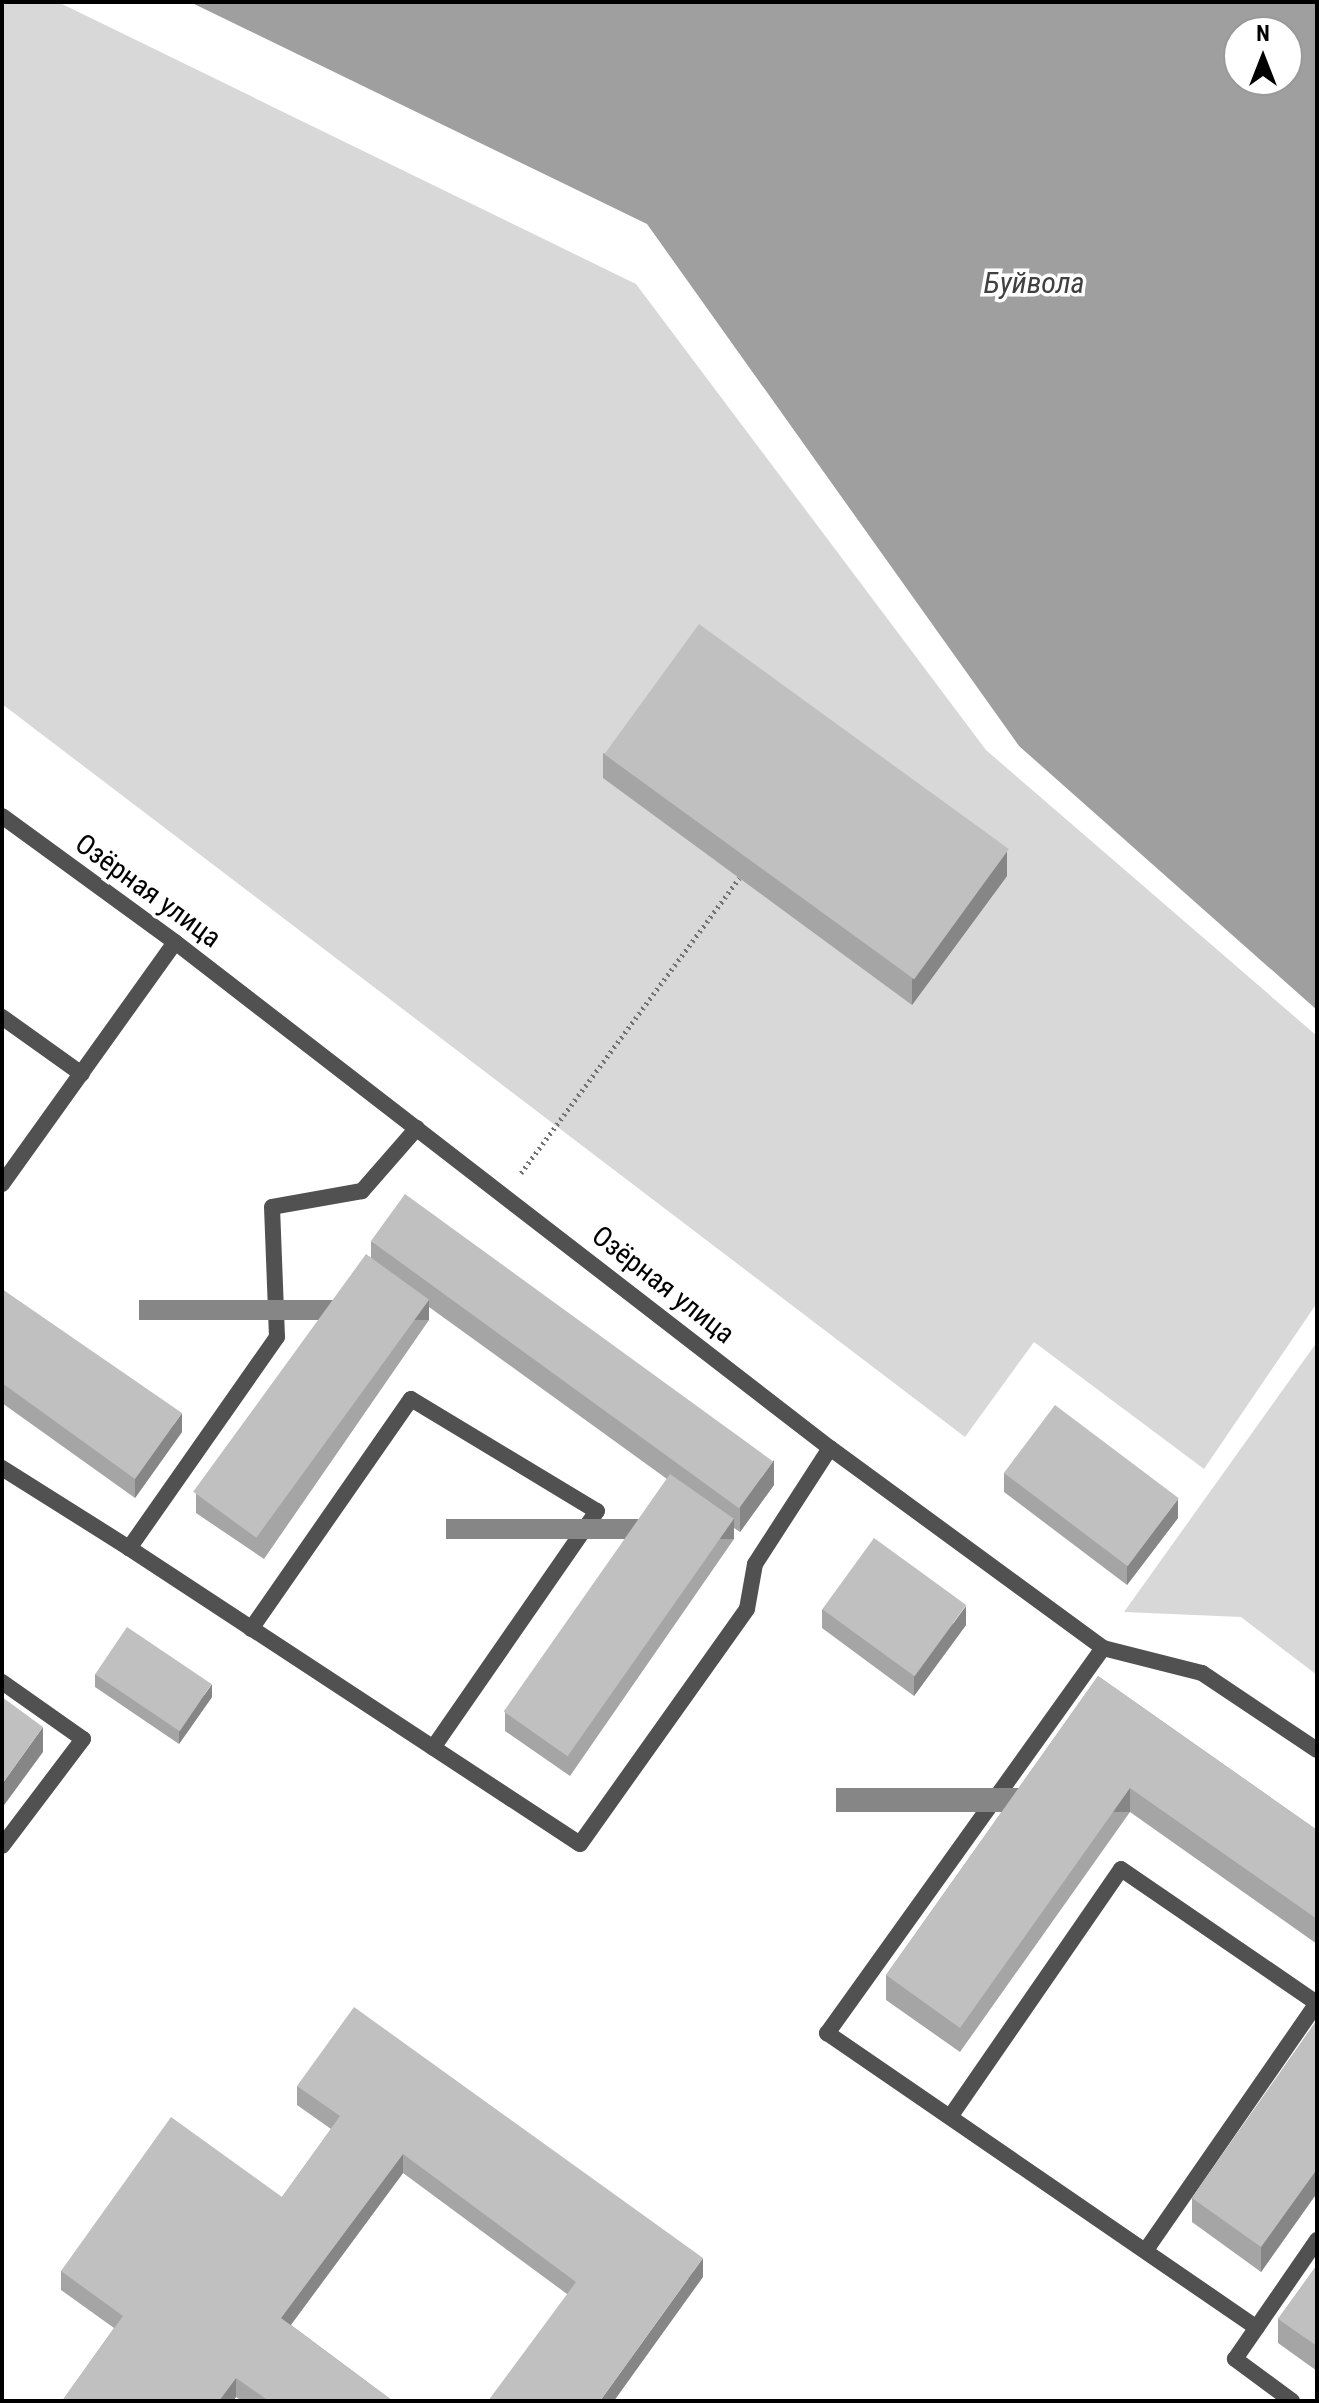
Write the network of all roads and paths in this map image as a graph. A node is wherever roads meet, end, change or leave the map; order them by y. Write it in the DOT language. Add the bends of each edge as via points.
graph roads {
  1 [pos="2,816"];
  2 [pos="739,878"];
  3 [pos="175,942"];
  4 [pos="2,1017"];
  5 [pos="82,1074"];
  6 [pos="417,1128"];
  7 [pos="2,1184"];
  8 [pos="504,1195"];
  9 [pos="830,1448"];
  10 [pos="2,1468"];
  11 [pos="129,1548"];
  12 [pos="251,1629"];
  13 [pos="1103,1648"];
  14 [pos="2,1682"];
  15 [pos="433,1748"];
  16 [pos="1317,1750"];
  17 [pos="2,1846"];
  18 [pos="1317,2003"];
  19 [pos="950,2117"];
  20 [pos="1317,2240"];
  21 [pos="1146,2250"];
  22 [pos="1257,2328"];
  23 [pos="1292,2401"];
  1 -- 3 [label="street, Озёрная улица"];
  2 -- 8 [label="path"];
  3 -- 5 [label="street"];
  3 -- 6 [label="street, Озёрная улица"];
  4 -- 5 [label="street"];
  5 -- 7 [label="street"];
  6 -- 8 [label="street, Озёрная улица"];
  6 -- 11 [label="street" via="362,1191 272,1207 277,1337"];
  8 -- 9 [label="street, Озёрная улица"];
  9 -- 13 [label="street, Озёрная улица"];
  9 -- 15 [label="street" via="755,1564 747,1609 580,1844"];
  10 -- 11 [label="street"];
  11 -- 12 [label="street"];
  12 -- 15 [label="street"];
  12 -- 15 [label="street" via="411,1399 597,1511"];
  13 -- 16 [label="street, Озёрная улица" via="1202,1673"];
  13 -- 19 [label="street" via="827,2033"];
  14 -- 17 [label="street" via="83,1739"];
  18 -- 19 [label="street" via="1121,1869"];
  18 -- 21 [label="street"];
  19 -- 21 [label="street"];
  20 -- 22 [label="street"];
  21 -- 22 [label="street"];
  22 -- 23 [label="street" via="1235,2359"];
}
